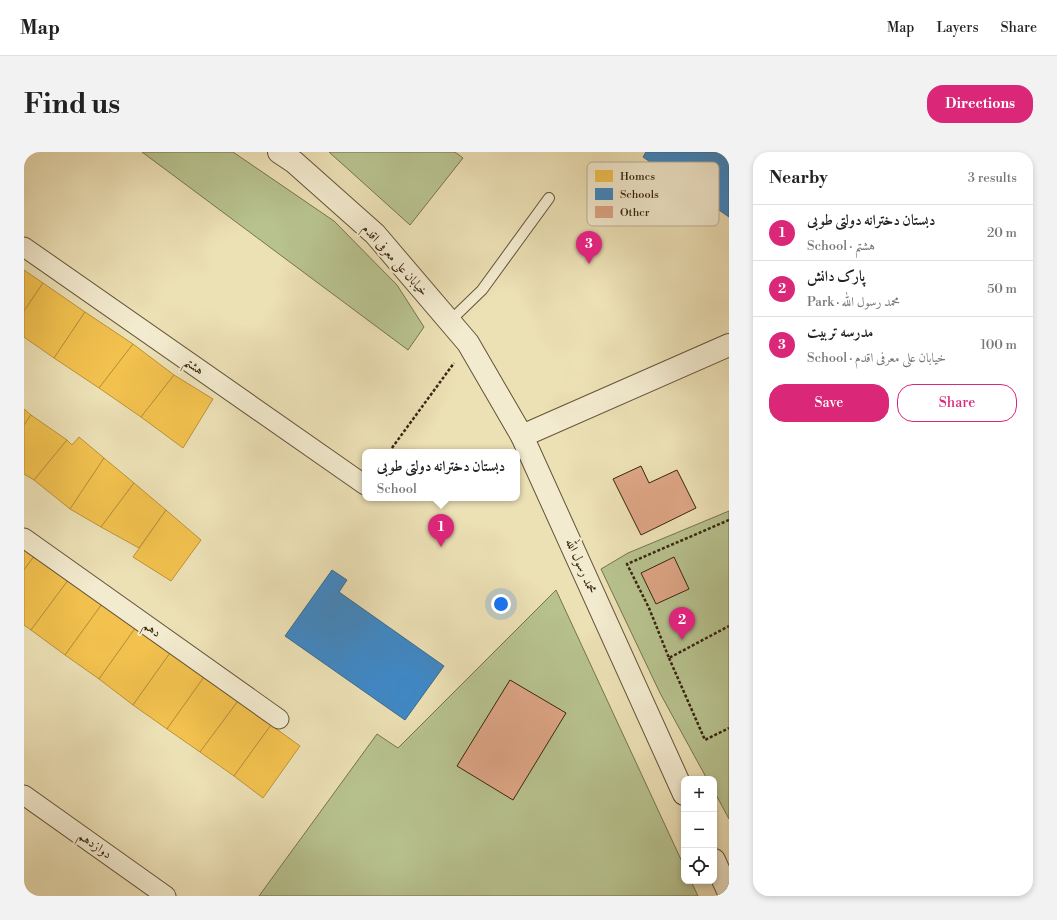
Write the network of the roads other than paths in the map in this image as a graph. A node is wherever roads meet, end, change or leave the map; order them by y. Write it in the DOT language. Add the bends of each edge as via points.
graph roads {
  1 [pos="279,152"];
  2 [pos="549,198"];
  3 [pos="24,247"];
  4 [pos="450,321"];
  5 [pos="468,344"];
  6 [pos="729,345"];
  7 [pos="522,436"];
  8 [pos="362,483"];
  9 [pos="24,538"];
  10 [pos="280,719"];
  11 [pos="681,787"];
  12 [pos="24,795"];
  13 [pos="717,867"];
  14 [pos="729,893"];
  15 [pos="166,896"];
  1 -- 4 [label="street, خیابان علی معرفی اقدم" via="294,162 375,234"];
  2 -- 4 [label="lane" via="482,290"];
  3 -- 8 [label="street, هشتم"];
  4 -- 5 [label="street, خیابان علی معرفی اقدم"];
  5 -- 7 [label="street, محمد رسول الله"];
  6 -- 7 [label="street"];
  7 -- 11 [label="street, محمد رسول الله"];
  9 -- 10 [label="street, دهم"];
  12 -- 15 [label="street, دوازدهم"];
  13 -- 14 [label="street"];
}
